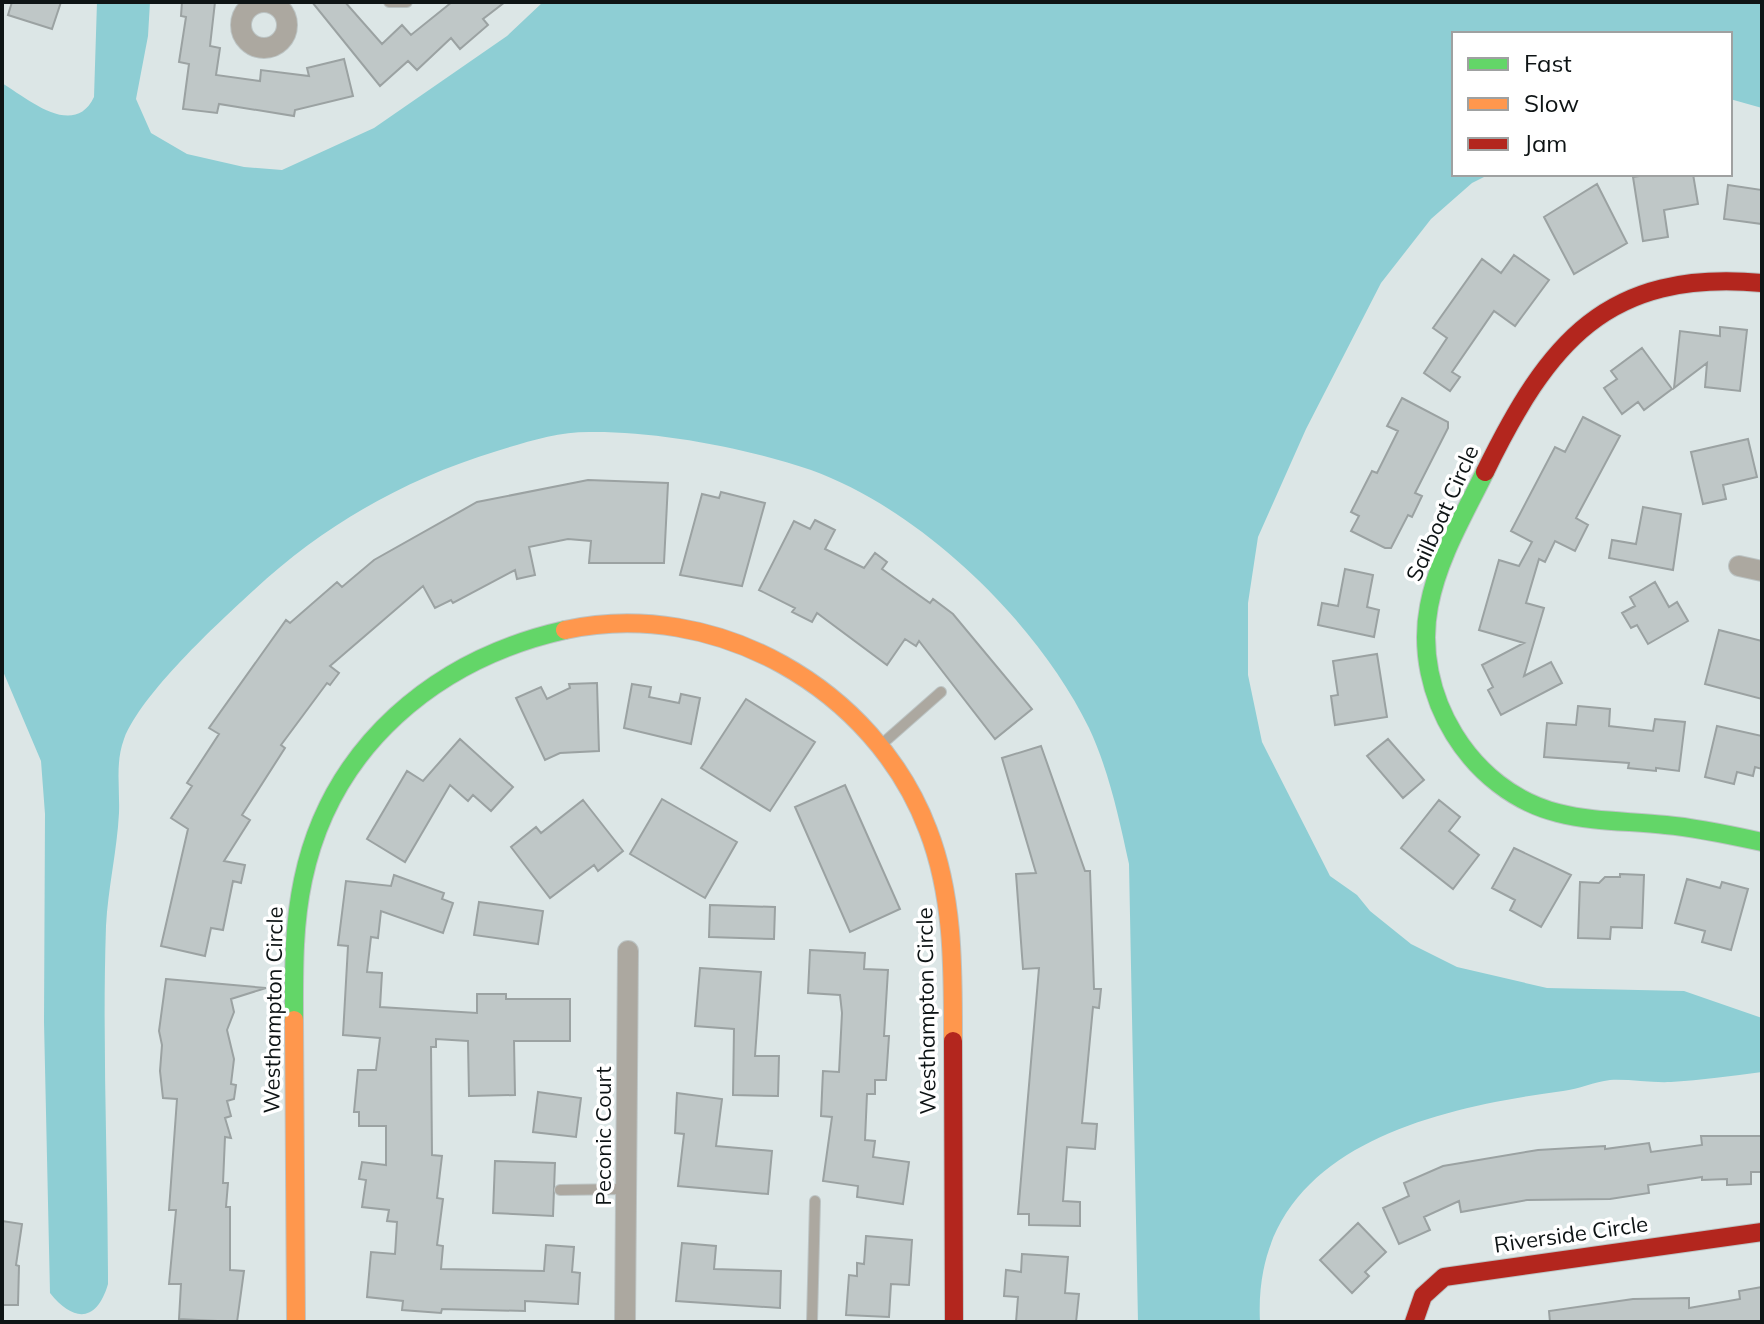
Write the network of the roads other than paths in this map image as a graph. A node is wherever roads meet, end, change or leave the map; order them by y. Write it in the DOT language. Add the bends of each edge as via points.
graph roads {
  1 [pos="389,2"];
  2 [pos="407,2"];
  3 [pos="1762,283"];
  4 [pos="1739,566"];
  5 [pos="1762,571"];
  6 [pos="941,692"];
  7 [pos="880,746"];
  8 [pos="1762,842"];
  9 [pos="628,951"];
  10 [pos="626,1189"];
  11 [pos="560,1190"];
  12 [pos="815,1201"];
  13 [pos="1762,1232"];
  14 [pos="296,1322"];
  15 [pos="625,1322"];
  16 [pos="812,1322"];
  17 [pos="954,1322"];
  18 [pos="1414,1322"];
  1 -- 2 [label="lane"];
  3 -- 8 [label="street, Sailboat Circle" via="1710,280 1661,289 1601,315 1562,346 1522,398 1440,566 1425,638 1428,667 1446,723 1471,759 1504,788 1571,817 1708,830"];
  4 -- 5 [label="street"];
  6 -- 7 [label="lane"];
  7 -- 14 [label="street, Westhampton Circle" via="840,703 779,661 739,642 654,623 595,623 523,637 443,675 387,722 334,793 299,894 294,938"];
  7 -- 17 [label="street, Westhampton Circle" via="919,808 947,891 952,935"];
  9 -- 10 [label="street, Peconic Court"];
  10 -- 11 [label="lane"];
  10 -- 15 [label="street, Peconic Court"];
  12 -- 16 [label="lane"];
  13 -- 18 [label="street, Riverside Circle" via="1444,1277 1427,1289"];
}
